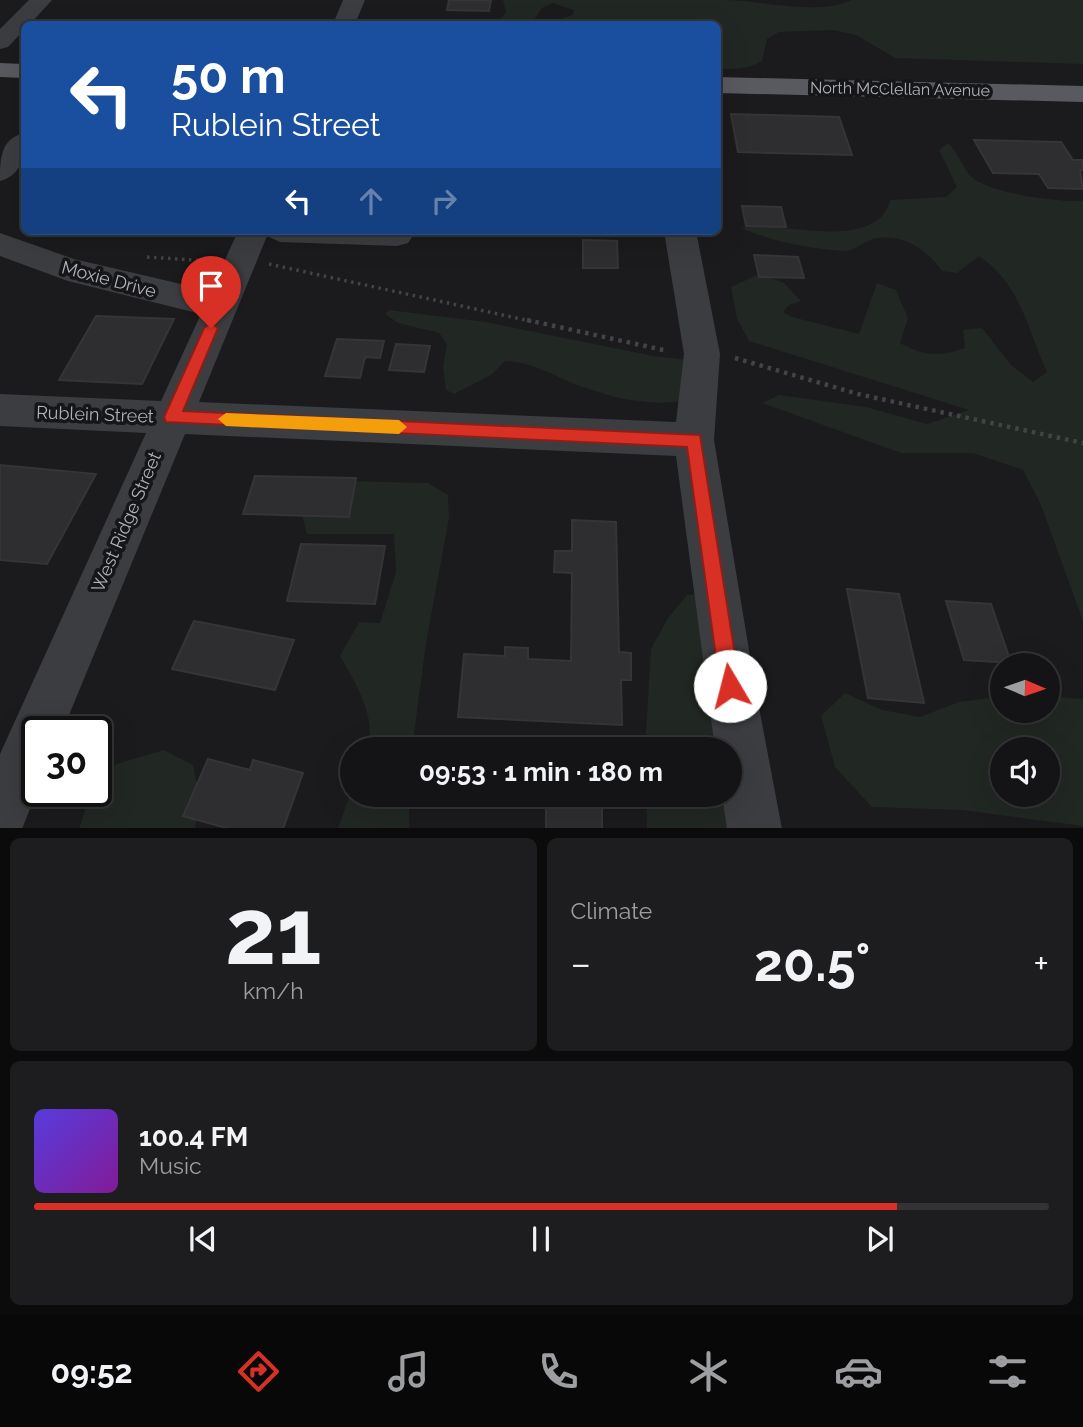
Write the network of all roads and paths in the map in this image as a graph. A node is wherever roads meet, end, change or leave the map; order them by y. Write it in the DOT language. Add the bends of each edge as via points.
graph roads {
  1 [pos="41,0"];
  2 [pos="354,0"];
  3 [pos="345,21"];
  4 [pos="2,37"];
  5 [pos="0,70"];
  6 [pos="21,71"];
  7 [pos="721,85"];
  8 [pos="1083,94"];
  9 [pos="21,145"];
  10 [pos="0,172"];
  11 [pos="0,181"];
  12 [pos="21,189"];
  13 [pos="681,235"];
  14 [pos="0,244"];
  15 [pos="262,248"];
  16 [pos="221,306"];
  17 [pos="678,354"];
  18 [pos="728,355"];
  19 [pos="0,410"];
  20 [pos="172,417"];
  21 [pos="694,440"];
  22 [pos="1083,443"];
  23 [pos="0,815"];
  24 [pos="755,828"];
  1 -- 4 [label="street"];
  2 -- 3 [label="street"];
  5 -- 6 [label="main road"];
  7 -- 8 [label="main road, North McClellan Avenue"];
  9 -- 10 [label="street"];
  11 -- 12 [label="street" via="3,188"];
  13 -- 21 [label="street" via="702,354"];
  14 -- 16 [label="street, Moxie Drive" via="68,269"];
  15 -- 16 [label="street, West Ridge Street"];
  15 -- 17 [label="path"];
  16 -- 20 [label="street, West Ridge Street"];
  18 -- 22 [label="path" via="858,394"];
  19 -- 20 [label="street, Rublein Street"];
  20 -- 21 [label="street, Rublein Street"];
  20 -- 23 [label="street, West Ridge Street"];
  21 -- 24 [label="street"];
}
